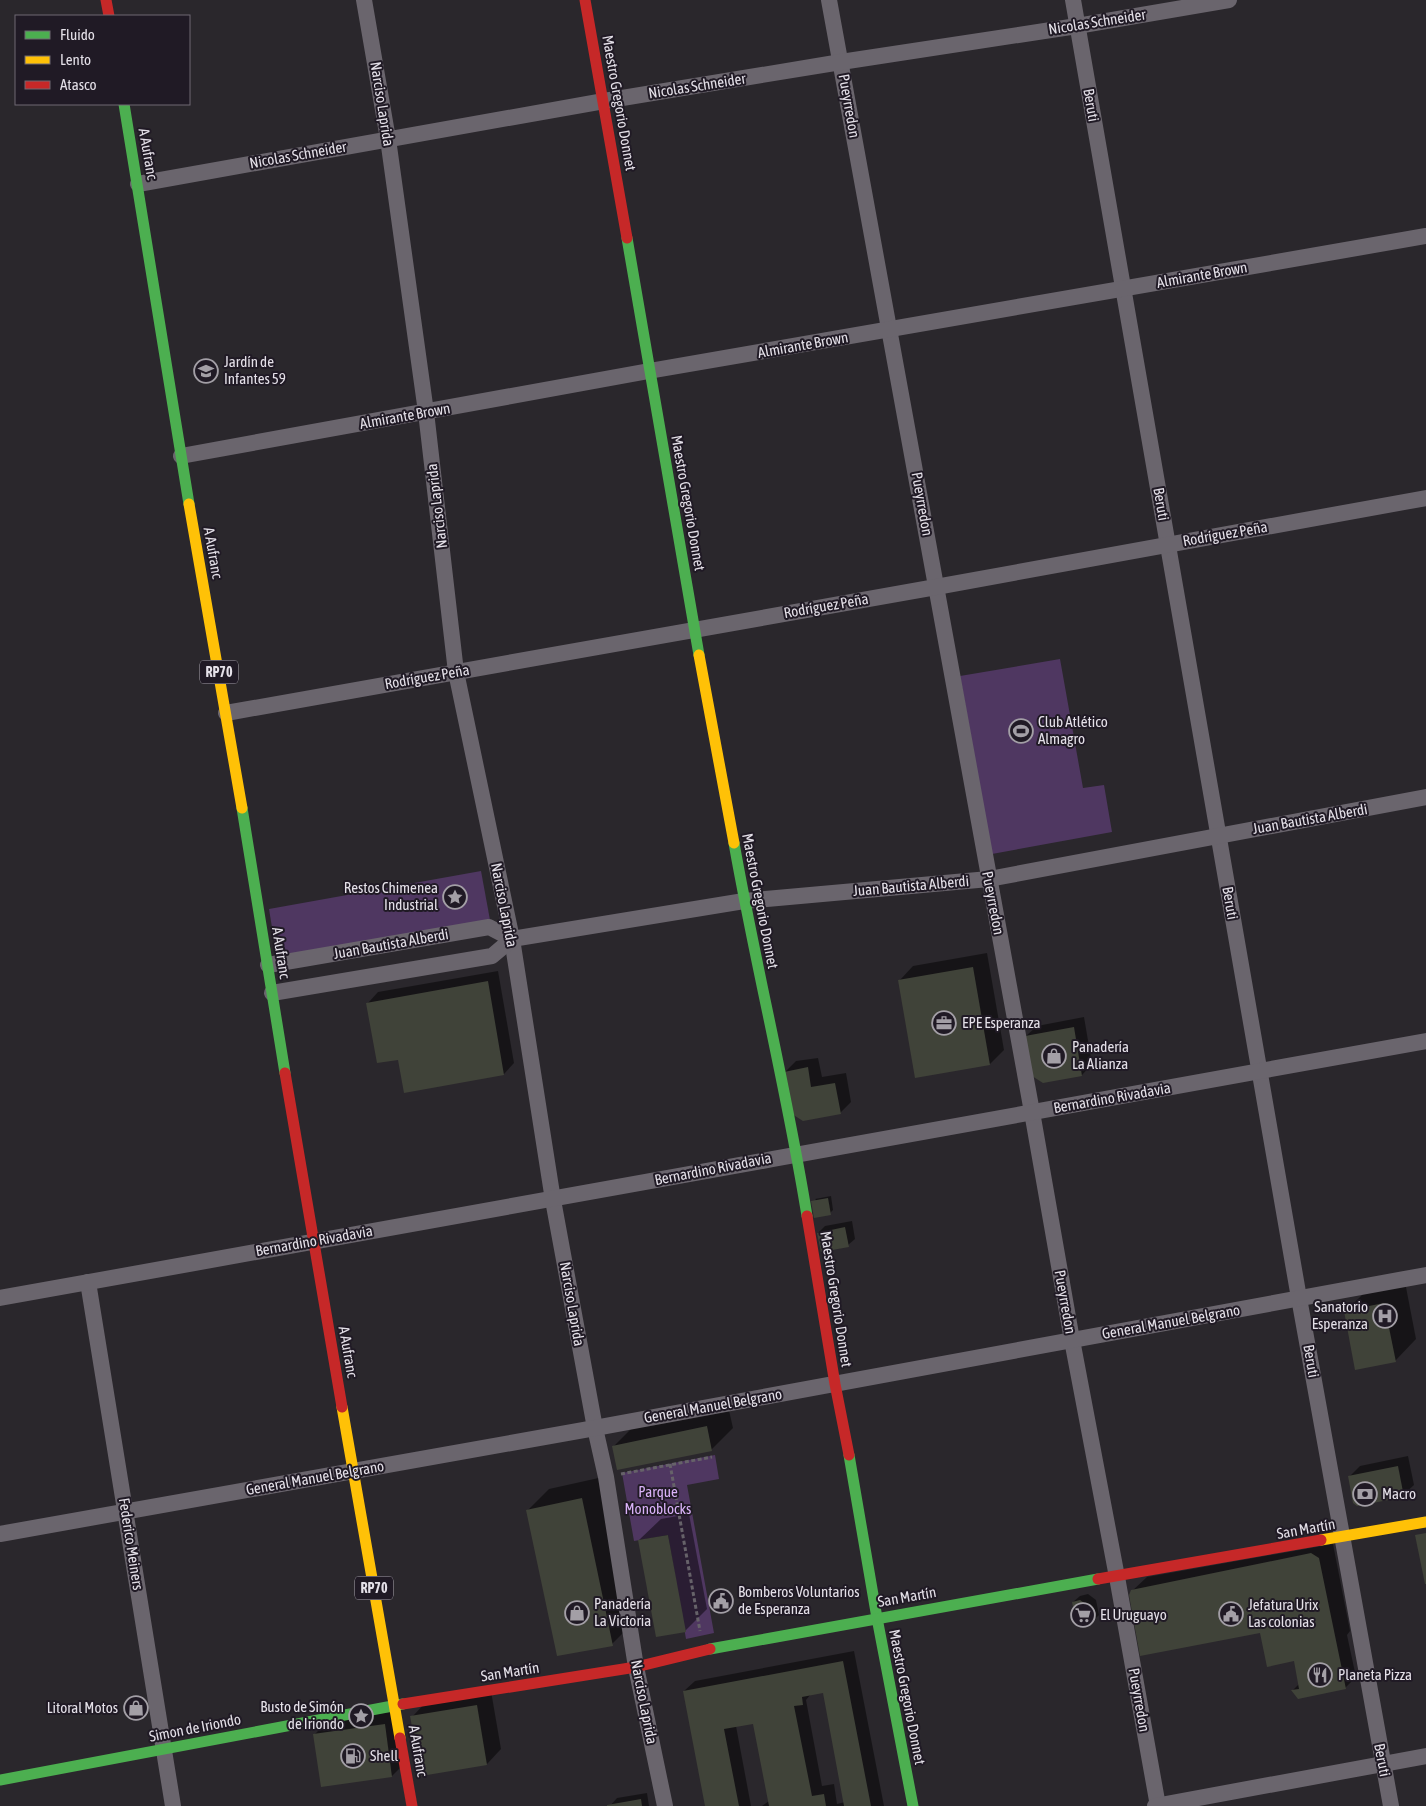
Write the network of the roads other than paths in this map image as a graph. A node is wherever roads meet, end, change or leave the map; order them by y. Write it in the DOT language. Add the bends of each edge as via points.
graph roads {
  1 [pos="106,0"];
  2 [pos="364,0"];
  3 [pos="585,0"];
  4 [pos="829,0"];
  5 [pos="1073,0"];
  6 [pos="1229,0"];
  7 [pos="109,15"];
  8 [pos="1077,26"];
  9 [pos="841,62"];
  10 [pos="604,101"];
  11 [pos="124,105"];
  12 [pos="388,139"];
  13 [pos="138,184"];
  14 [pos="1426,236"];
  15 [pos="1122,289"];
  16 [pos="890,330"];
  17 [pos="649,371"];
  18 [pos="426,412"];
  19 [pos="181,456"];
  20 [pos="1426,498"];
  21 [pos="1168,544"];
  22 [pos="936,587"];
  23 [pos="695,630"];
  24 [pos="456,672"];
  25 [pos="226,713"];
  26 [pos="1426,797"];
  27 [pos="1218,836"];
  28 [pos="988,879"];
  29 [pos="744,901"];
  30 [pos="512,939"];
  31 [pos="268,965"];
  32 [pos="272,993"];
  33 [pos="1426,1041"];
  34 [pos="1261,1071"];
  35 [pos="1032,1112"];
  36 [pos="797,1154"];
  37 [pos="553,1200"];
  38 [pos="313,1241"];
  39 [pos="1426,1275"];
  40 [pos="88,1282"];
  41 [pos="0,1298"];
  42 [pos="1299,1298"];
  43 [pos="1072,1340"];
  44 [pos="834,1384"];
  45 [pos="595,1428"];
  46 [pos="353,1471"];
  47 [pos="126,1512"];
  48 [pos="1426,1522"];
  49 [pos="0,1534"];
  50 [pos="1343,1538"];
  51 [pos="1117,1576"];
  52 [pos="877,1618"];
  53 [pos="636,1667"];
  54 [pos="395,1705"];
  55 [pos="164,1750"];
  56 [pos="1426,1756"];
  57 [pos="1383,1764"];
  58 [pos="0,1780"];
  59 [pos="173,1806"];
  60 [pos="412,1806"];
  61 [pos="665,1806"];
  62 [pos="912,1806"];
  63 [pos="1157,1806"];
  64 [pos="1391,1806"];
  1 -- 7 [label="main road"];
  2 -- 12 [label="street, Narciso Laprida"];
  3 -- 10 [label="main road, Maestro Gregorio Donnet"];
  4 -- 9 [label="street, Pueyrredon"];
  5 -- 8 [label="street, Beruti"];
  6 -- 8 [label="street, Nicolas Schneider"];
  8 -- 9 [label="street, Nicolas Schneider"];
  8 -- 15 [label="street, Beruti"];
  9 -- 10 [label="street, Nicolas Schneider"];
  9 -- 16 [label="street, Pueyrredon"];
  10 -- 12 [label="street, Nicolas Schneider"];
  10 -- 17 [label="main road, Maestro Gregorio Donnet"];
  11 -- 13 [label="main road, A Aufranc / RP70"];
  12 -- 13 [label="street, Nicolas Schneider"];
  12 -- 18 [label="street, Narciso Laprida"];
  13 -- 19 [label="main road, A Aufranc / RP70"];
  14 -- 15 [label="street, Almirante Brown"];
  15 -- 16 [label="street, Almirante Brown"];
  15 -- 21 [label="street, Beruti"];
  16 -- 17 [label="street, Almirante Brown"];
  16 -- 22 [label="street, Pueyrredon"];
  17 -- 18 [label="street, Almirante Brown"];
  17 -- 23 [label="main road, Maestro Gregorio Donnet"];
  18 -- 19 [label="street, Almirante Brown"];
  18 -- 24 [label="street, Narciso Laprida"];
  19 -- 25 [label="main road, A Aufranc / RP70"];
  20 -- 21 [label="street, Rodríguez Peña"];
  21 -- 22 [label="street, Rodríguez Peña"];
  21 -- 27 [label="street, Beruti"];
  22 -- 23 [label="street, Rodríguez Peña"];
  22 -- 28 [label="street, Pueyrredon"];
  23 -- 24 [label="street, Rodríguez Peña"];
  23 -- 29 [label="main road, Maestro Gregorio Donnet"];
  24 -- 25 [label="street, Rodríguez Peña"];
  24 -- 30 [label="street, Narciso Laprida"];
  25 -- 31 [label="main road, A Aufranc / RP70"];
  26 -- 27 [label="street, Juan Bautista Alberdi"];
  27 -- 28 [label="street, Juan Bautista Alberdi"];
  27 -- 34 [label="street, Beruti"];
  28 -- 29 [label="street, Juan Bautista Alberdi"];
  28 -- 35 [label="street, Pueyrredon"];
  29 -- 30 [label="street, Juan Bautista Alberdi"];
  29 -- 36 [label="main road, Maestro Gregorio Donnet"];
  30 -- 31 [label="street, Juan Bautista Alberdi" via="489,927"];
  30 -- 32 [label="street, Juan Bautista Alberdi" via="492,956"];
  30 -- 37 [label="street, Narciso Laprida"];
  31 -- 32 [label="main road, A Aufranc / RP70"];
  32 -- 38 [label="main road, A Aufranc / RP70"];
  33 -- 34 [label="street, Bernardino Rivadavia"];
  34 -- 35 [label="street, Bernardino Rivadavia"];
  34 -- 42 [label="street, Beruti"];
  35 -- 36 [label="street, Bernardino Rivadavia"];
  35 -- 43 [label="street, Pueyrredon"];
  36 -- 37 [label="street, Bernardino Rivadavia"];
  36 -- 44 [label="main road, Maestro Gregorio Donnet"];
  37 -- 38 [label="street, Bernardino Rivadavia"];
  37 -- 45 [label="street, Narciso Laprida"];
  38 -- 40 [label="street, Bernardino Rivadavia"];
  38 -- 46 [label="main road, A Aufranc / RP70"];
  39 -- 42 [label="street, General Manuel Belgrano"];
  40 -- 41 [label="street, Bernardino Rivadavia"];
  40 -- 47 [label="street, Federico Meiners"];
  42 -- 43 [label="street, General Manuel Belgrano"];
  42 -- 50 [label="street, Beruti"];
  43 -- 44 [label="street, General Manuel Belgrano"];
  43 -- 51 [label="street, Pueyrredon"];
  44 -- 45 [label="street, General Manuel Belgrano"];
  44 -- 52 [label="main road, Maestro Gregorio Donnet" via="859,1506"];
  45 -- 46 [label="street, General Manuel Belgrano"];
  45 -- 53 [label="street, Narciso Laprida" via="606,1477"];
  46 -- 47 [label="street, General Manuel Belgrano"];
  46 -- 54 [label="main road, A Aufranc / RP70"];
  47 -- 49 [label="street, General Manuel Belgrano"];
  47 -- 55 [label="street, Federico Meiners"];
  48 -- 50 [label="main road, San Martín"];
  50 -- 51 [label="main road, San Martín"];
  50 -- 57 [label="street, Beruti"];
  51 -- 52 [label="main road, San Martín"];
  51 -- 63 [label="street, Pueyrredon"];
  52 -- 53 [label="main road, San Martín" via="703,1650"];
  52 -- 62 [label="main road, Maestro Gregorio Donnet"];
  53 -- 54 [label="main road, San Martín"];
  53 -- 61 [label="street, Narciso Laprida"];
  54 -- 55 [label="main road, Simon de Iriondo"];
  54 -- 60 [label="main road, A Aufranc / RP70"];
  55 -- 58 [label="main road, Simon de Iriondo"];
  55 -- 59 [label="street, Federico Meiners"];
  56 -- 57 [label="street"];
  57 -- 63 [label="street"];
  57 -- 64 [label="street, Beruti"];
}
